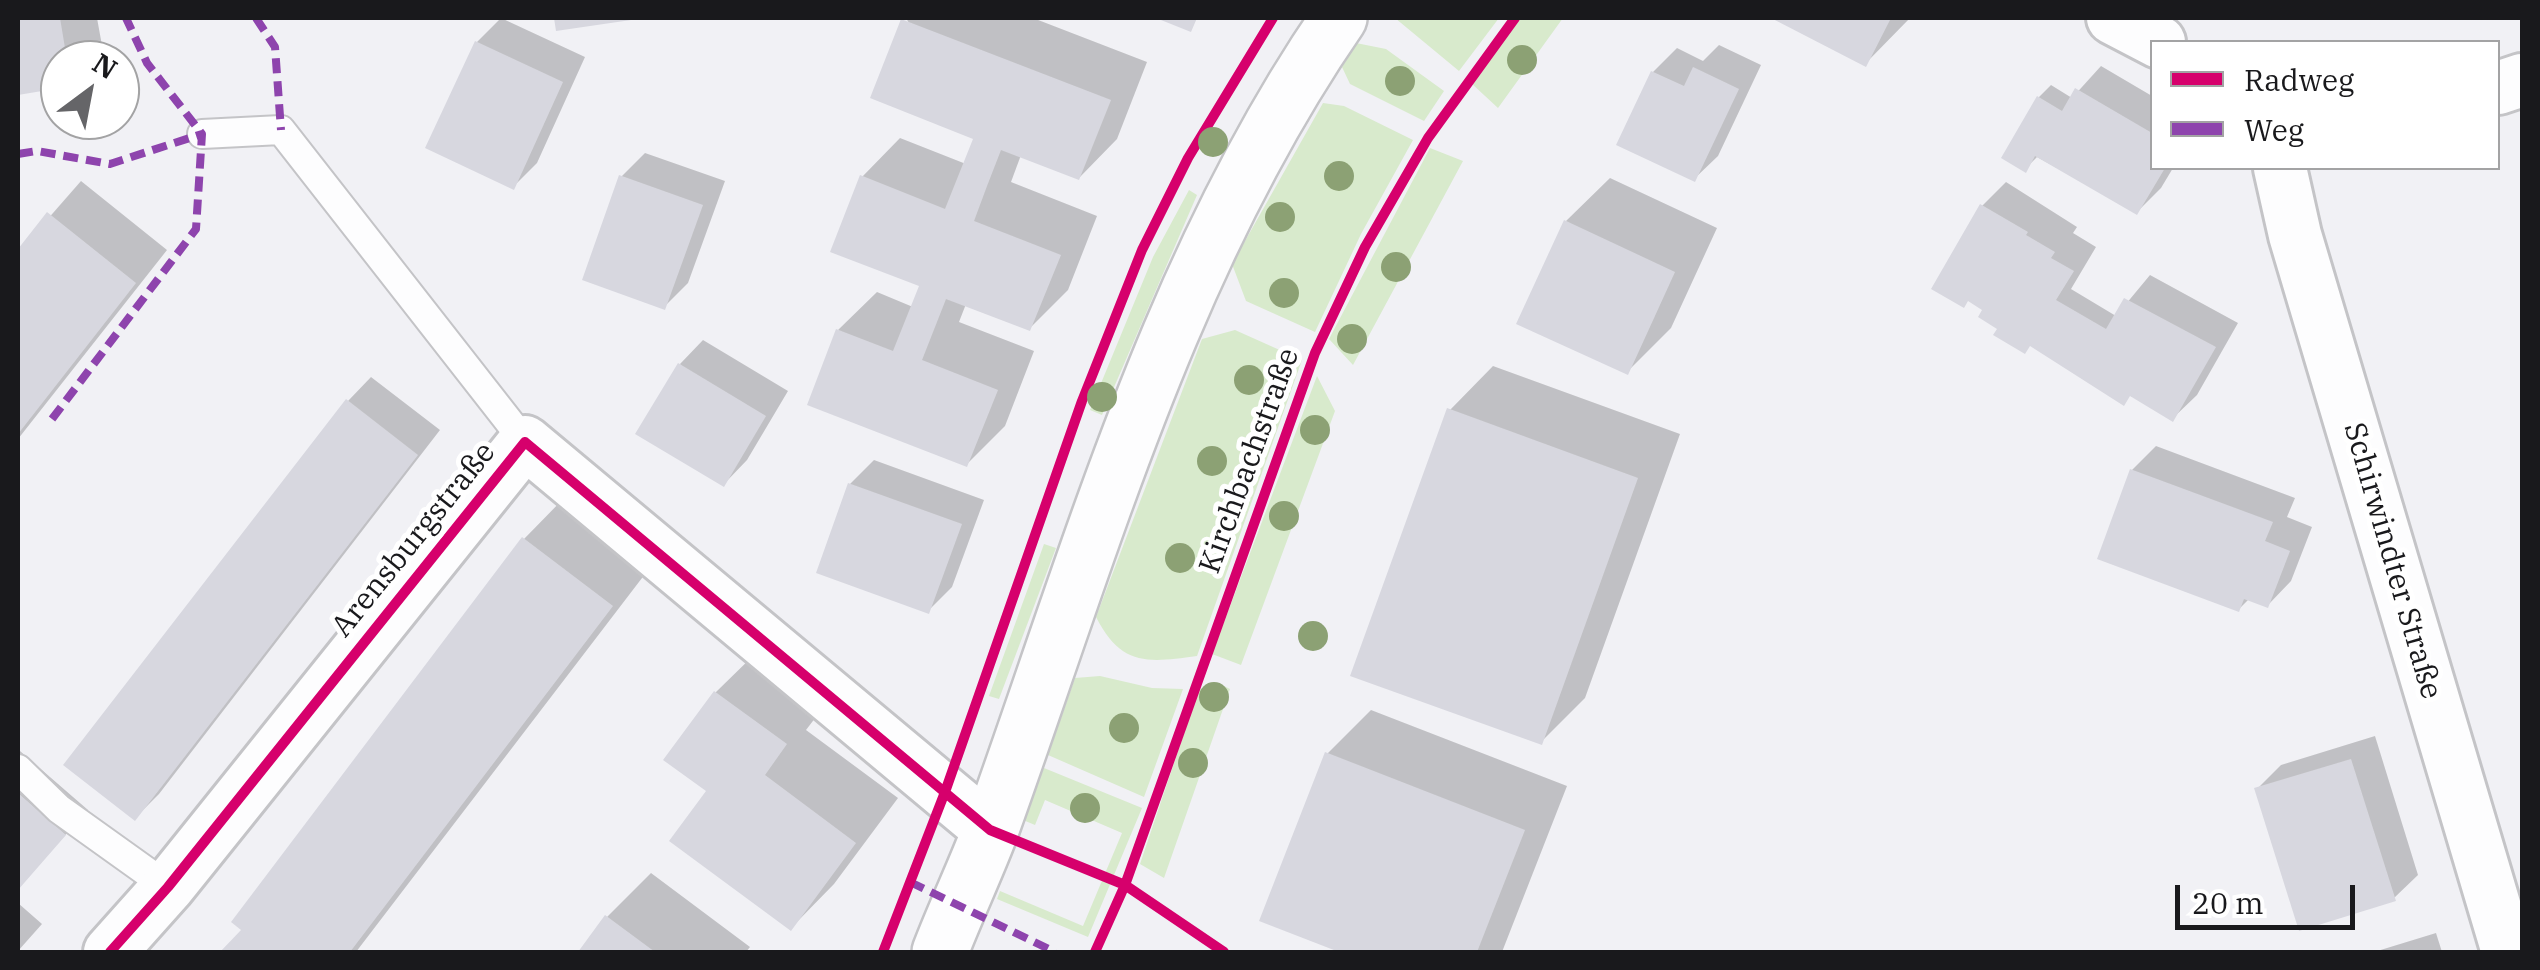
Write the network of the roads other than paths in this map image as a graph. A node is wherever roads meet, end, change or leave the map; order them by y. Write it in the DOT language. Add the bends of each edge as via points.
graph roads {
  1 [pos="1339,18"];
  2 [pos="2113,18"];
  3 [pos="2155,40"];
  4 [pos="202,134"];
  5 [pos="2280,170"];
  6 [pos="526,442"];
  7 [pos="18,769"];
  8 [pos="990,830"];
  9 [pos="168,887"];
  10 [pos="110,952"];
  11 [pos="940,952"];
  12 [pos="2508,952"];
  1 -- 8 [label="main road" via="1239,184 1197,270 1094,530"];
  2 -- 3 [label="street"];
  4 -- 6 [label="lane" via="281,130"];
  5 -- 12 [label="street, Schirwindter Straße"];
  6 -- 8 [label="street, Arensburgstraße"];
  6 -- 9 [label="street, Arensburgstraße"];
  7 -- 9 [label="lane" via="60,809"];
  8 -- 11 [label="main road"];
  9 -- 10 [label="street, Arensburgstraße"];
}
